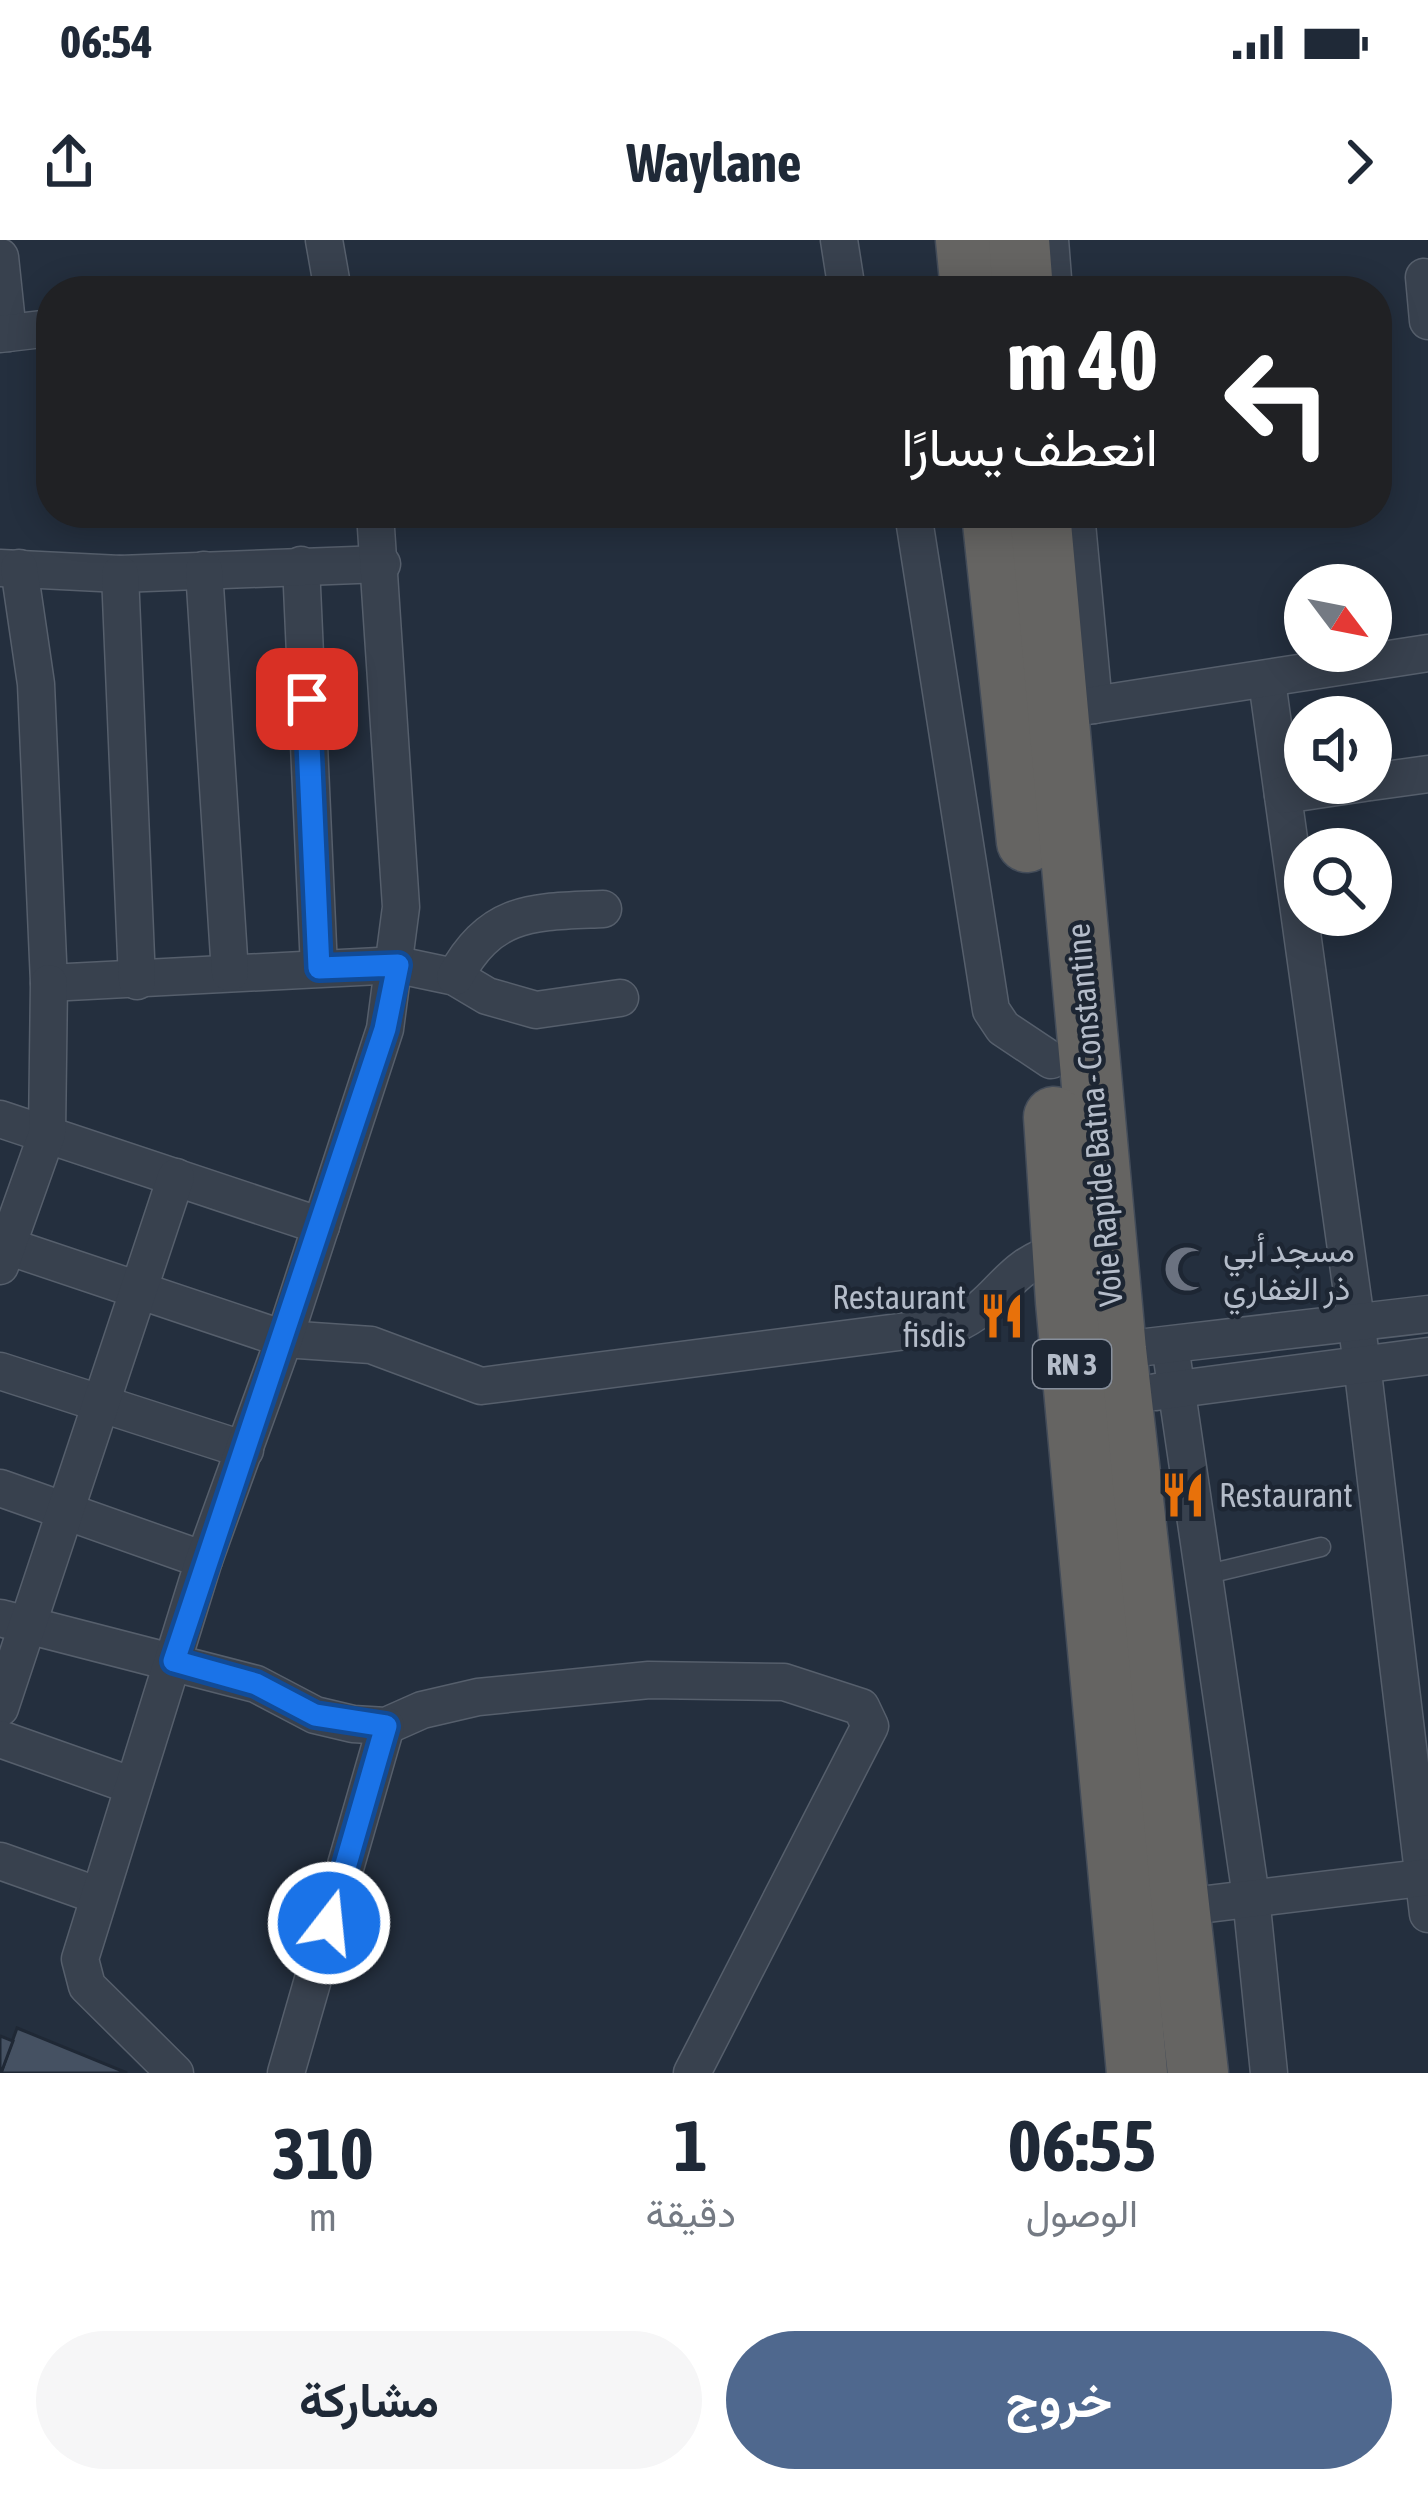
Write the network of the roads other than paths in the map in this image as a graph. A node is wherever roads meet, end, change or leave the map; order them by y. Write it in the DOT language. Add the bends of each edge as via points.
graph roads {
  1 [pos="324,240"];
  2 [pos="839,240"];
  3 [pos="966,240"];
  4 [pos="1018,240"];
  5 [pos="1050,240"];
  6 [pos="0,257"];
  7 [pos="330,276"];
  8 [pos="845,276"];
  9 [pos="970,276"];
  10 [pos="1021,276"];
  11 [pos="1053,276"];
  12 [pos="1424,277"];
  13 [pos="1428,321"];
  14 [pos="36,330"];
  15 [pos="4,333"];
  16 [pos="377,528"];
  17 [pos="915,528"];
  18 [pos="994,528"];
  19 [pos="1043,528"];
  20 [pos="1076,528"];
  21 [pos="382,564"];
  22 [pos="301,565"];
  23 [pos="9,568"];
  24 [pos="204,569"];
  25 [pos="120,574"];
  26 [pos="1428,653"];
  27 [pos="1267,681"];
  28 [pos="1074,708"];
  29 [pos="1428,773"];
  30 [pos="1392,779"];
  31 [pos="1283,795"];
  32 [pos="603,909"];
  33 [pos="398,965"];
  34 [pos="319,968"];
  35 [pos="230,973"];
  36 [pos="455,977"];
  37 [pos="137,981"];
  38 [pos="50,983"];
  39 [pos="620,998"];
  40 [pos="1051,1060"];
  41 [pos="0,1119"];
  42 [pos="46,1134"];
  43 [pos="176,1177"];
  44 [pos="321,1226"];
  45 [pos="1063,1250"];
  46 [pos="4,1256"];
  47 [pos="139,1289"];
  48 [pos="1428,1314"];
  49 [pos="1355,1326"];
  50 [pos="284,1339"];
  51 [pos="1428,1356"];
  52 [pos="1362,1364"];
  53 [pos="1146,1370"];
  54 [pos="0,1371"];
  55 [pos="101,1402"];
  56 [pos="245,1450"];
  57 [pos="0,1488"];
  58 [pos="67,1511"];
  59 [pos="1321,1547"];
  60 [pos="205,1560"];
  61 [pos="1204,1575"];
  62 [pos="14,1622"];
  63 [pos="174,1661"];
  64 [pos="0,1708"];
  65 [pos="386,1726"];
  66 [pos="0,1739"];
  67 [pos="133,1786"];
  68 [pos="0,1861"];
  69 [pos="1427,1890"];
  70 [pos="96,1895"];
  71 [pos="1251,1897"];
  72 [pos="1183,1907"];
  73 [pos="175,2073"];
  74 [pos="286,2073"];
  75 [pos="692,2073"];
  76 [pos="1137,2073"];
  77 [pos="1198,2073"];
  78 [pos="1268,2073"];
  1 -- 7 [label="street"];
  2 -- 8 [label="street"];
  3 -- 9 [label="highway"];
  4 -- 10 [label="highway"];
  5 -- 11 [label="street"];
  6 -- 15 [label="street"];
  12 -- 13 [label="street"];
  14 -- 15 [label="street"];
  16 -- 21 [label="street"];
  17 -- 40 [label="street" via="991,1010 1003,1028"];
  18 -- 40 [label="highway, Voie Rapide Batna - Constantine / RN 3"];
  19 -- 28 [label="highway, Voie Rapide Batna - Constantine / RN 3"];
  20 -- 28 [label="street"];
  21 -- 22 [label="street"];
  21 -- 33 [label="street"];
  22 -- 24 [label="street"];
  22 -- 34 [label="street"];
  23 -- 25 [label="street"];
  23 -- 38 [label="street" via="36,684"];
  24 -- 25 [label="street"];
  24 -- 35 [label="street"];
  25 -- 37 [label="street"];
  26 -- 27 [label="street"];
  27 -- 28 [label="street"];
  27 -- 31 [label="street"];
  28 -- 53 [label="highway, Voie Rapide Batna - Constantine / RN 3"];
  29 -- 30 [label="street"];
  31 -- 49 [label="street"];
  32 -- 36 [label="street" via="520,913 471,947"];
  33 -- 34 [label="street"];
  33 -- 36 [label="street"];
  33 -- 44 [label="street"];
  34 -- 35 [label="street"];
  35 -- 37 [label="street"];
  36 -- 39 [label="street" via="536,1010"];
  37 -- 38 [label="street"];
  38 -- 42 [label="street"];
  40 -- 45 [label="highway, Voie Rapide Batna - Constantine / RN 3"];
  41 -- 42 [label="street"];
  42 -- 43 [label="street"];
  42 -- 46 [label="street"];
  43 -- 44 [label="street"];
  43 -- 47 [label="street"];
  44 -- 50 [label="street"];
  45 -- 50 [label="street" via="1018,1268 980,1314 953,1325 530,1383 481,1386 371,1345"];
  45 -- 76 [label="highway, Voie Rapide Batna - Constantine / RN 3"];
  46 -- 47 [label="street"];
  47 -- 50 [label="street"];
  47 -- 55 [label="street"];
  48 -- 49 [label="street"];
  49 -- 52 [label="street"];
  49 -- 53 [label="street"];
  50 -- 56 [label="street"];
  51 -- 52 [label="street"];
  52 -- 53 [label="street"];
  52 -- 69 [label="street"];
  53 -- 61 [label="street"];
  53 -- 72 [label="highway, Voie Rapide Batna - Constantine / RN 3"];
  54 -- 55 [label="street"];
  55 -- 56 [label="street"];
  55 -- 58 [label="street"];
  56 -- 60 [label="street"];
  57 -- 58 [label="street"];
  58 -- 60 [label="street"];
  58 -- 62 [label="street"];
  59 -- 61 [label="lane"];
  60 -- 63 [label="street"];
  61 -- 71 [label="street"];
  62 -- 63 [label="street"];
  62 -- 64 [label="street"];
  63 -- 65 [label="street" via="256,1684 315,1715"];
  63 -- 67 [label="street"];
  65 -- 74 [label="street"];
  65 -- 75 [label="street" via="478,1697 649,1680 784,1682 861,1706 870,1726"];
  66 -- 67 [label="street"];
  67 -- 70 [label="street"];
  68 -- 70 [label="street"];
  69 -- 71 [label="street"];
  70 -- 73 [label="street" via="80,1959 87,1985"];
  71 -- 72 [label="street"];
  71 -- 78 [label="street"];
  72 -- 77 [label="highway, Voie Rapide Batna - Constantine / RN 3"];
}
